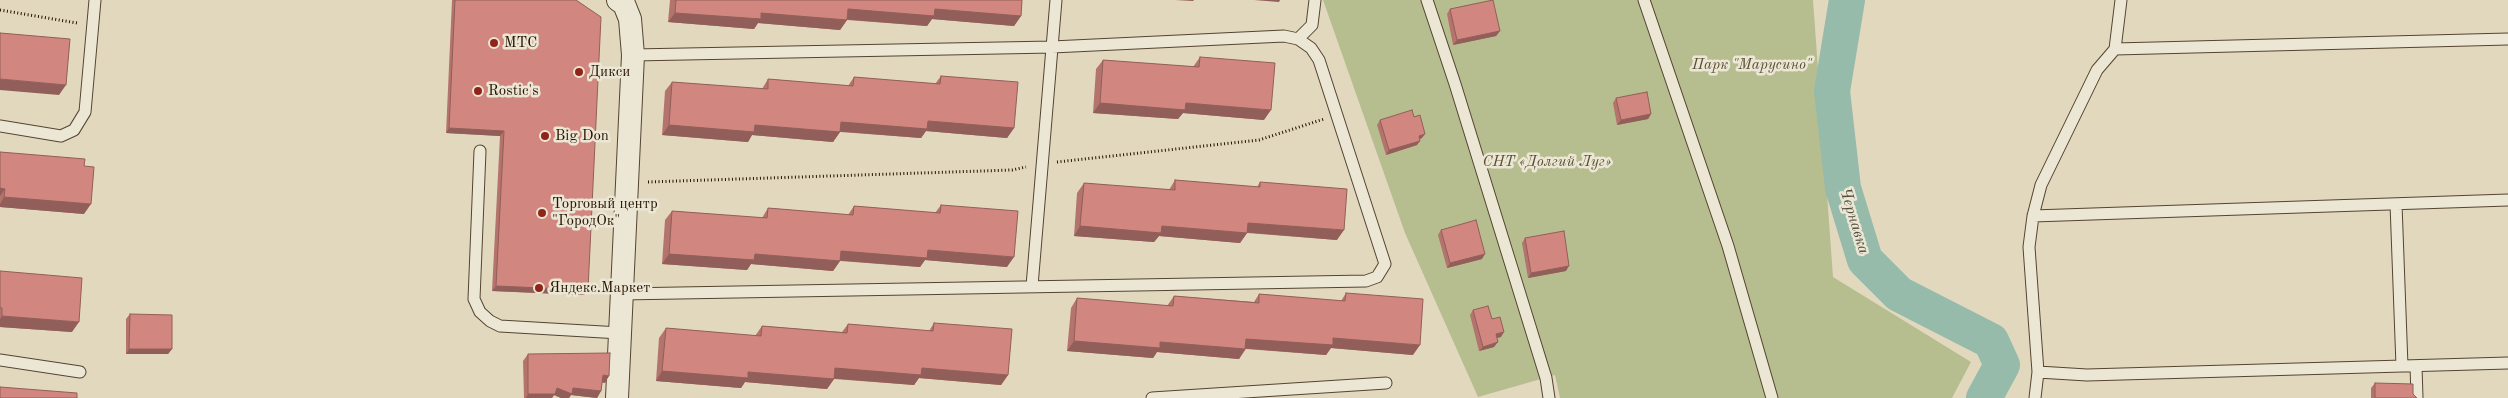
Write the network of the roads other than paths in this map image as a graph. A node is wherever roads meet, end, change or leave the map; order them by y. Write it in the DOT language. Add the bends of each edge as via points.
graph roads {
  1 [pos="95,0"];
  2 [pos="1056,0"];
  3 [pos="1315,0"];
  4 [pos="1426,0"];
  5 [pos="1644,0"];
  6 [pos="2121,0"];
  7 [pos="622,1"];
  8 [pos="1298,39"];
  9 [pos="2508,39"];
  10 [pos="1052,47"];
  11 [pos="2115,49"];
  12 [pos="633,55"];
  13 [pos="0,126"];
  14 [pos="480,151"];
  15 [pos="2508,200"];
  16 [pos="2396,204"];
  17 [pos="2033,216"];
  18 [pos="1032,286"];
  19 [pos="622,294"];
  20 [pos="620,332"];
  21 [pos="0,360"];
  22 [pos="2508,364"];
  23 [pos="2402,366"];
  24 [pos="2416,366"];
  25 [pos="80,372"];
  26 [pos="2038,372"];
  27 [pos="1386,383"];
  28 [pos="617,398"];
  29 [pos="1152,398"];
  30 [pos="1549,398"];
  31 [pos="1772,398"];
  32 [pos="2035,398"];
  33 [pos="2417,398"];
  1 -- 13 [label="lane" via="86,112 74,130 61,136"];
  2 -- 10 [label="lane"];
  3 -- 8 [label="lane" via="1312,25"];
  4 -- 30 [label="lane" via="1543,368"];
  5 -- 31 [label="lane" via="1728,246"];
  6 -- 11 [label="lane"];
  7 -- 12 [label="street" via="630,19"];
  8 -- 10 [label="lane" via="1284,36"];
  8 -- 18 [label="lane" via="1311,48 1319,60 1385,264 1377,277 1366,282"];
  9 -- 11 [label="lane"];
  10 -- 12 [label="lane"];
  10 -- 18 [label="lane"];
  11 -- 17 [label="lane" via="2097,70 2041,185"];
  12 -- 19 [label="street"];
  14 -- 20 [label="lane" via="474,299 480,312 500,326"];
  15 -- 16 [label="lane"];
  16 -- 17 [label="lane"];
  16 -- 23 [label="lane"];
  17 -- 26 [label="lane" via="2029,247"];
  18 -- 19 [label="lane"];
  19 -- 20 [label="street"];
  20 -- 28 [label="street"];
  21 -- 25 [label="lane"];
  22 -- 24 [label="lane"];
  23 -- 24 [label="lane"];
  23 -- 26 [label="lane" via="2087,375"];
  24 -- 33 [label="lane"];
  26 -- 32 [label="lane"];
  27 -- 29 [label="lane"];
}
